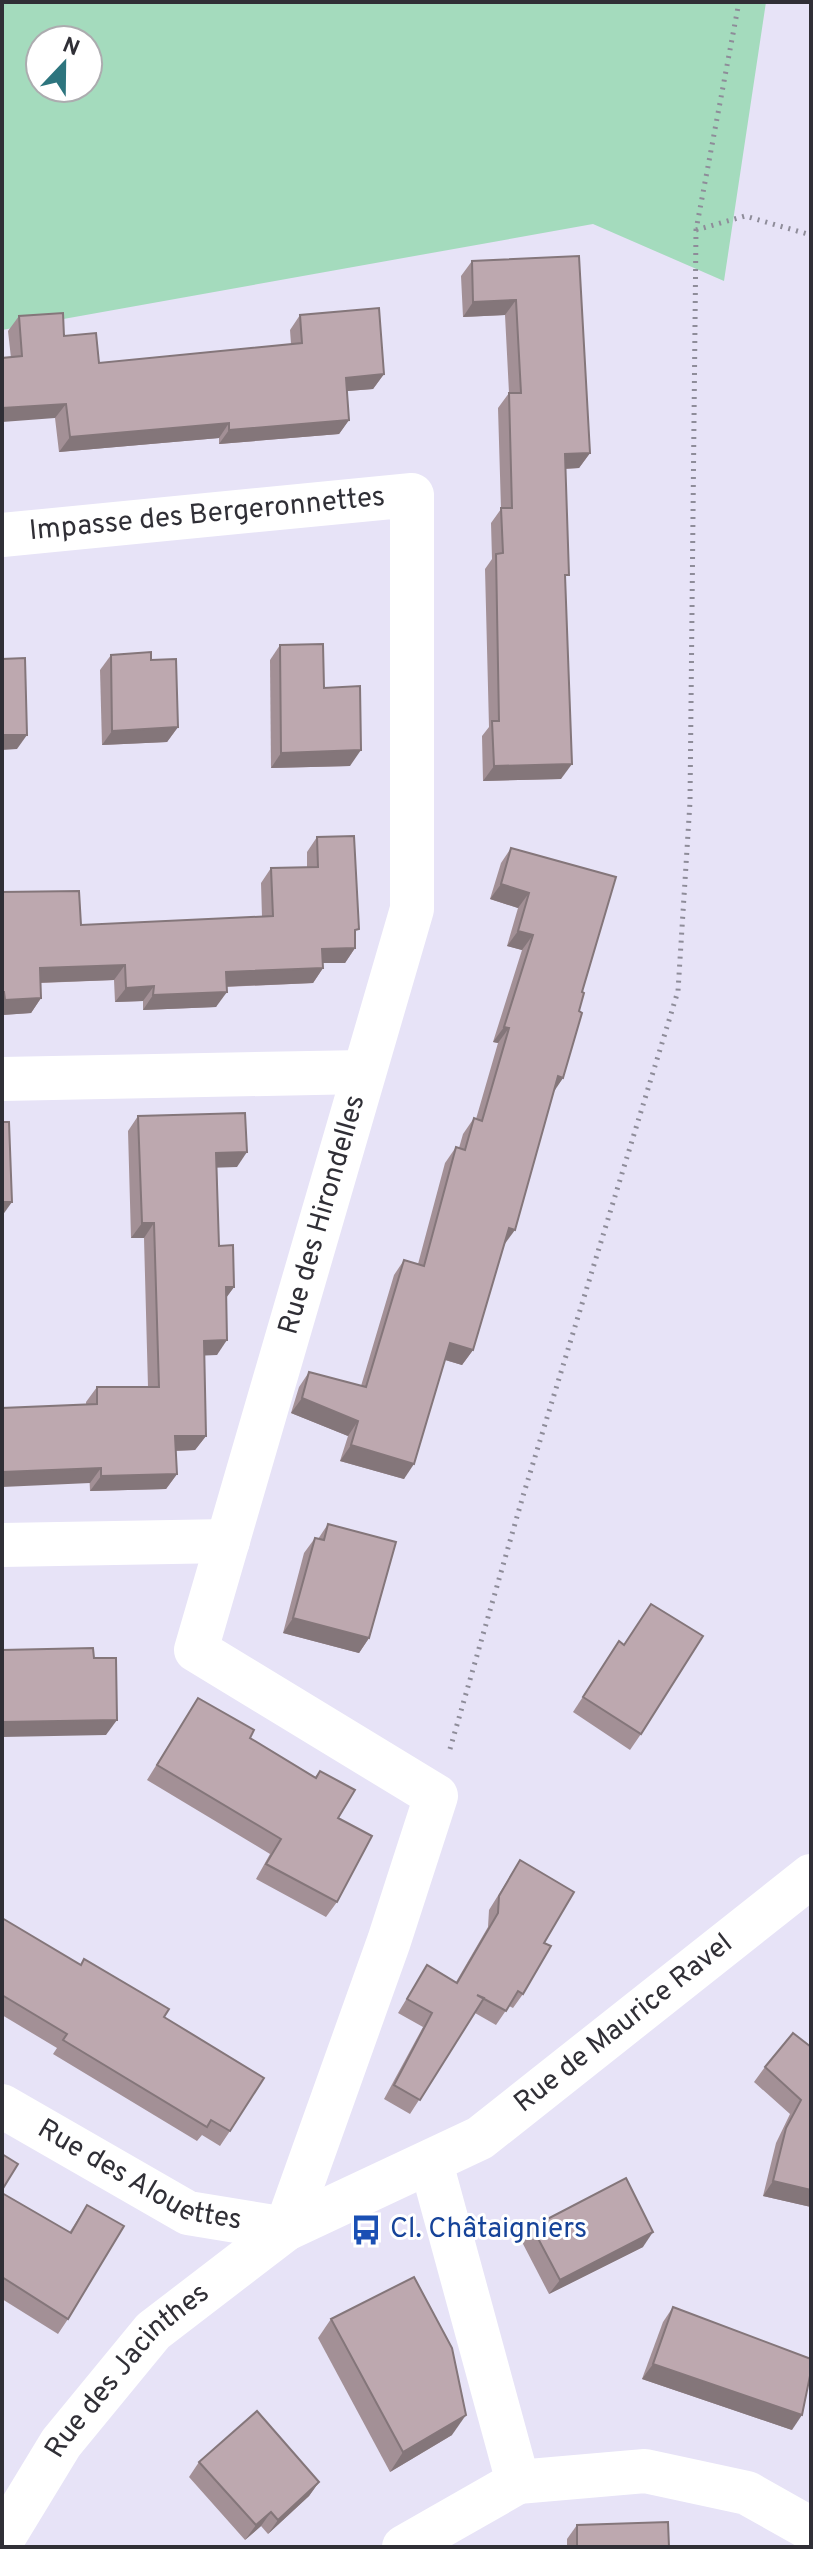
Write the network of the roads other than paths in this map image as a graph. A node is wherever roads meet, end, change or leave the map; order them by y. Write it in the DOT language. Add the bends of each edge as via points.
graph roads {
  1 [pos="412,495"];
  2 [pos="2,535"];
  3 [pos="364,1072"];
  4 [pos="2,1079"];
  5 [pos="228,1541"];
  6 [pos="2,1545"];
  7 [pos="811,1876"];
  8 [pos="2,2106"];
  9 [pos="431,2163"];
  10 [pos="286,2229"];
  11 [pos="518,2482"];
  12 [pos="811,2529"];
  13 [pos="2,2540"];
  14 [pos="404,2547"];
  1 -- 2 [label="street, Impasse des Bergeronnettes"];
  1 -- 3 [label="street, Rue des Hirondelles" via="412,909"];
  3 -- 4 [label="street"];
  3 -- 5 [label="street, Rue des Hirondelles"];
  5 -- 6 [label="street"];
  5 -- 10 [label="street, Rue des Hirondelles" via="196,1650 436,1796"];
  7 -- 9 [label="street, Rue de Maurice Ravel" via="480,2138"];
  8 -- 10 [label="street, Rue des Alouettes" via="188,2213"];
  9 -- 10 [label="street, Rue de Maurice Ravel"];
  9 -- 11 [label="street"];
  10 -- 13 [label="street, Rue des Jacinthes" via="153,2331 61,2443"];
  11 -- 12 [label="street" via="645,2471 747,2493"];
  11 -- 14 [label="street"];
}
